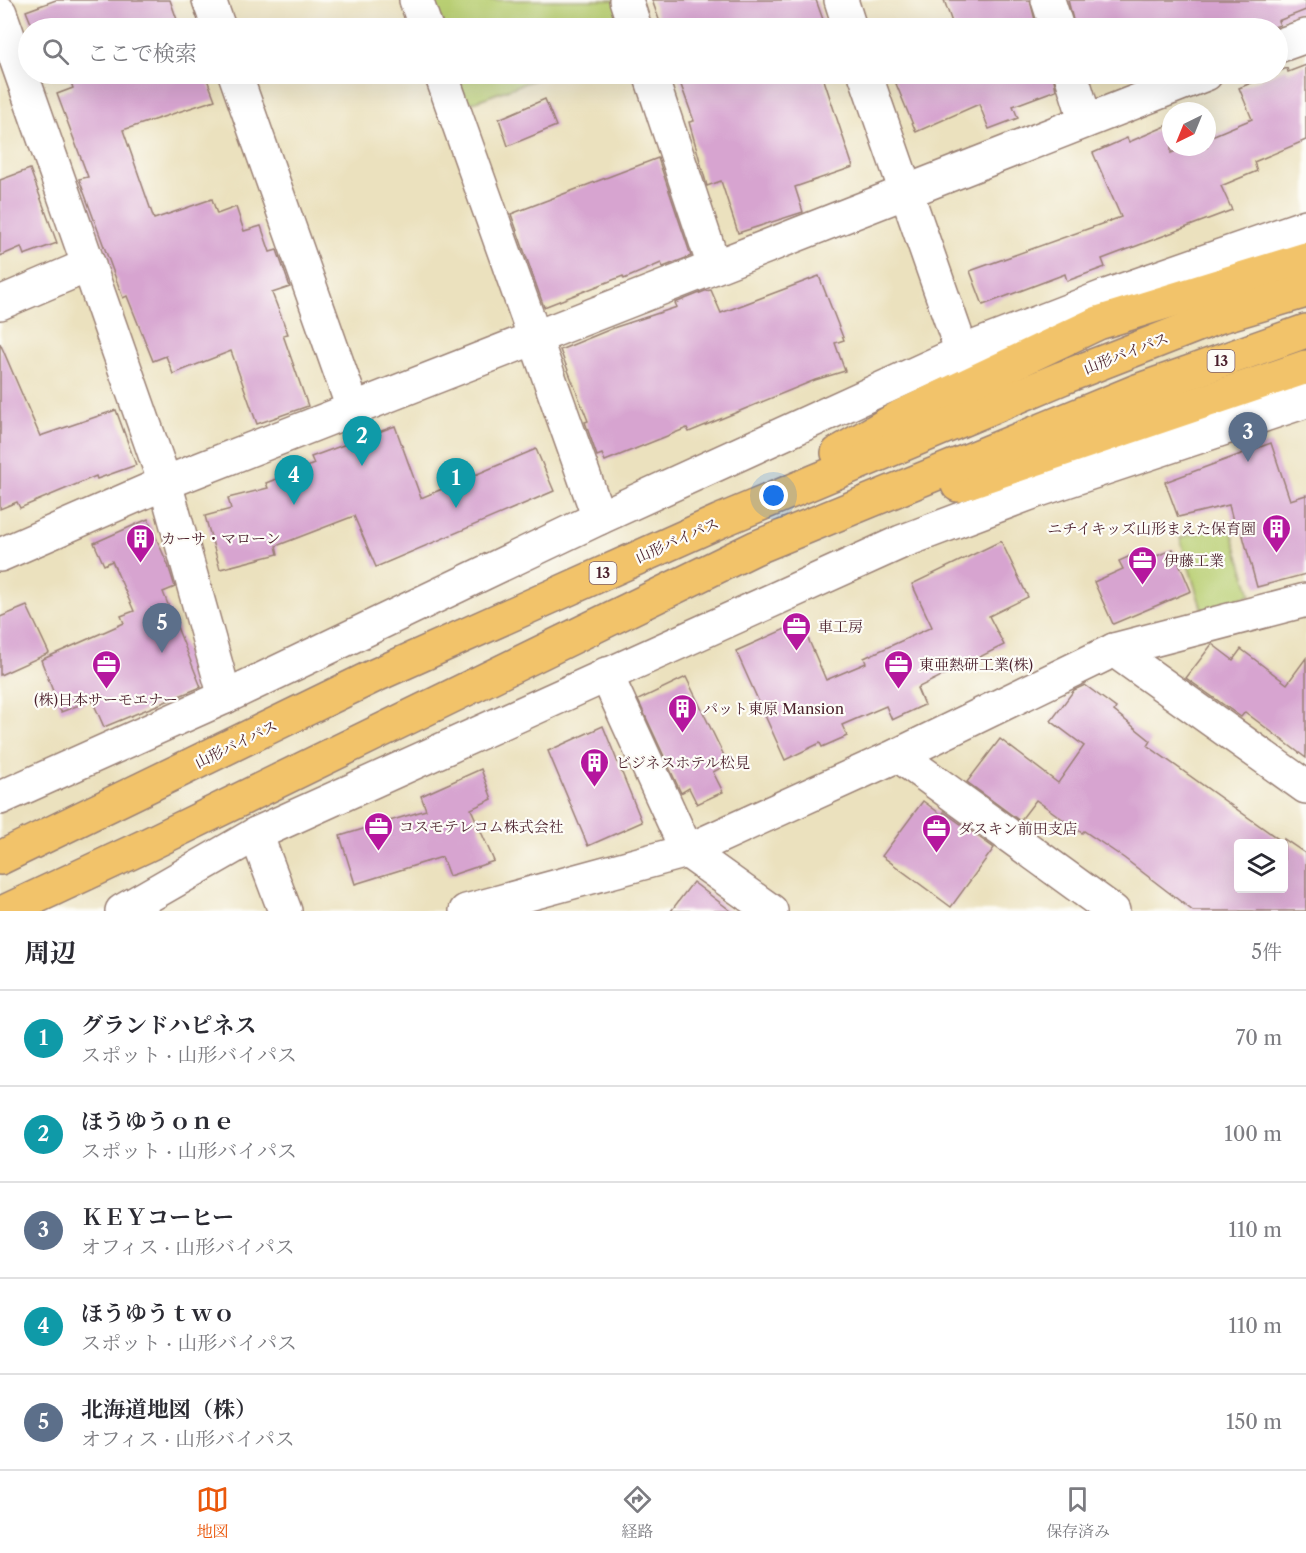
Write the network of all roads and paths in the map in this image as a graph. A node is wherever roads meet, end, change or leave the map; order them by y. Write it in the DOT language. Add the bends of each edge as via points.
graph roads {
  1 [pos="208,0"];
  2 [pos="416,0"];
  3 [pos="626,0"];
  4 [pos="841,0"];
  5 [pos="1048,0"];
  6 [pos="215,18"];
  7 [pos="422,18"];
  8 [pos="632,18"];
  9 [pos="847,18"];
  10 [pos="1054,18"];
  11 [pos="3,29"];
  12 [pos="1306,36"];
  13 [pos="1288,42"];
  14 [pos="18,70"];
  15 [pos="23,84"];
  16 [pos="239,84"];
  17 [pos="445,84"];
  18 [pos="653,84"];
  19 [pos="868,84"];
  20 [pos="1074,84"];
  21 [pos="1179,84"];
  22 [pos="1085,119"];
  23 [pos="904,191"];
  24 [pos="1306,226"];
  25 [pos="1306,259"];
  26 [pos="89,265"];
  27 [pos="714,266"];
  28 [pos="1306,291"];
  29 [pos="0,303"];
  30 [pos="1306,331"];
  31 [pos="535,339"];
  32 [pos="962,352"];
  33 [pos="1306,367"];
  34 [pos="1306,401"];
  35 [pos="354,411"];
  36 [pos="165,483"];
  37 [pos="600,518"];
  38 [pos="720,521"];
  39 [pos="755,548"];
  40 [pos="0,555"];
  41 [pos="1306,600"];
  42 [pos="1114,650"];
  43 [pos="606,674"];
  44 [pos="225,698"];
  45 [pos="898,755"];
  46 [pos="1306,787"];
  47 [pos="137,792"];
  48 [pos="0,798"];
  49 [pos="256,834"];
  50 [pos="0,835"];
  51 [pos="145,846"];
  52 [pos="687,851"];
  53 [pos="0,858"];
  54 [pos="6,911"];
  55 [pos="48,911"];
  56 [pos="122,911"];
  57 [pos="285,911"];
  58 [pos="466,911"];
  59 [pos="771,911"];
  60 [pos="1113,911"];
  1 -- 6 [label="street"];
  2 -- 7 [label="street"];
  3 -- 8 [label="street"];
  4 -- 9 [label="street"];
  5 -- 10 [label="street"];
  11 -- 14 [label="street"];
  12 -- 13 [label="street"];
  15 -- 26 [label="street"];
  16 -- 35 [label="street"];
  17 -- 31 [label="street"];
  18 -- 27 [label="street"];
  19 -- 23 [label="street"];
  20 -- 22 [label="street"];
  21 -- 22 [label="street"];
  22 -- 23 [label="street"];
  23 -- 27 [label="street"];
  23 -- 32 [label="street"];
  24 -- 32 [label="street" via="1106,296"];
  25 -- 38 [label="highway" via="1098,323 900,417"];
  26 -- 29 [label="street"];
  26 -- 36 [label="street"];
  27 -- 31 [label="street"];
  28 -- 38 [label="highway, 山形バイパス / 13" via="1218,317 1062,378"];
  30 -- 39 [label="highway, 13" via="1137,391"];
  31 -- 35 [label="street"];
  31 -- 37 [label="street"];
  32 -- 37 [label="street"];
  33 -- 39 [label="highway" via="984,477"];
  34 -- 43 [label="street" via="1036,491 911,538"];
  35 -- 36 [label="street"];
  36 -- 40 [label="street"];
  36 -- 44 [label="street"];
  37 -- 44 [label="street"];
  38 -- 47 [label="highway, 山形バイパス / 13" via="374,675"];
  39 -- 51 [label="highway, 13"];
  41 -- 42 [label="street"];
  42 -- 45 [label="street"];
  42 -- 46 [label="street"];
  43 -- 49 [label="street"];
  43 -- 52 [label="street"];
  44 -- 48 [label="street"];
  45 -- 52 [label="street"];
  45 -- 60 [label="street"];
  47 -- 50 [label="highway"];
  47 -- 53 [label="highway, 山形バイパス / 13"];
  49 -- 56 [label="street"];
  49 -- 57 [label="street"];
  51 -- 54 [label="highway, 13"];
  51 -- 55 [label="highway"];
  52 -- 58 [label="street"];
  52 -- 59 [label="street"];
}
